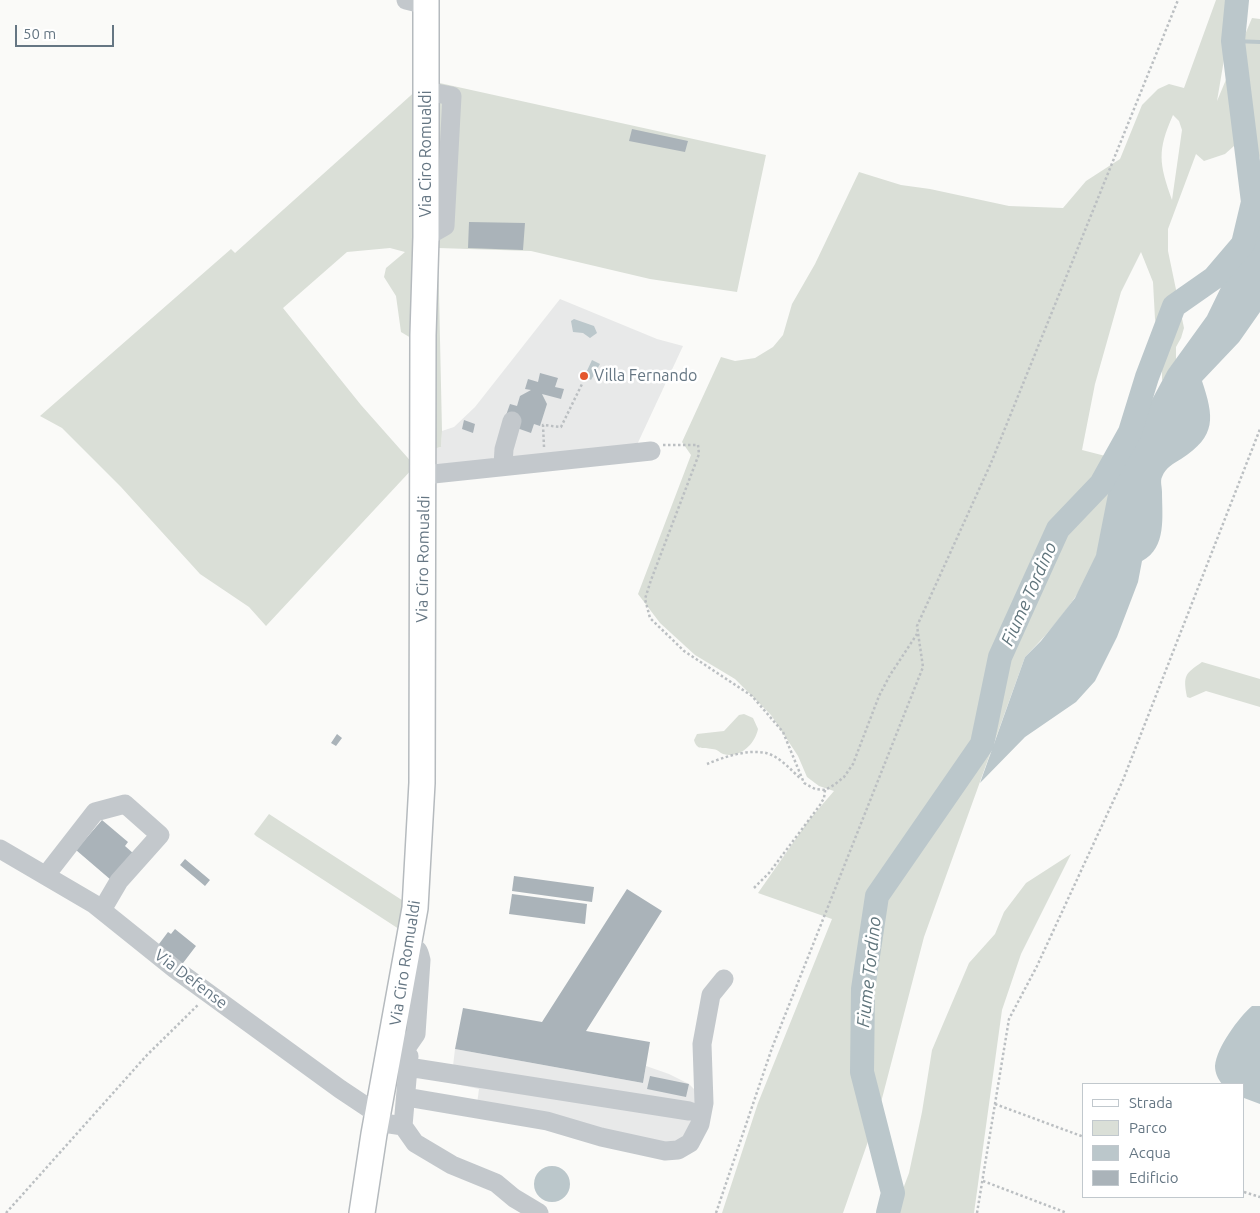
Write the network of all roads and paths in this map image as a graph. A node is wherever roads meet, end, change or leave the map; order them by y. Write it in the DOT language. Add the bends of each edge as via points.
graph roads {
  1 [pos="1178,0"];
  2 [pos="420,2"];
  3 [pos="582,384"];
  4 [pos="512,421"];
  5 [pos="1260,429"];
  6 [pos="652,451"];
  7 [pos="545,461"];
  8 [pos="504,465"];
  9 [pos="424,474"];
  10 [pos="918,632"];
  11 [pos="707,764"];
  12 [pos="802,780"];
  13 [pos="825,790"];
  14 [pos="0,849"];
  15 [pos="46,875"];
  16 [pos="754,888"];
  17 [pos="102,910"];
  18 [pos="724,979"];
  19 [pos="210,994"];
  20 [pos="399,1046"];
  21 [pos="408,1067"];
  22 [pos="406,1097"];
  23 [pos="995,1104"];
  24 [pos="689,1111"];
  25 [pos="378,1119"];
  26 [pos="403,1126"];
  27 [pos="1082,1136"];
  28 [pos="983,1180"];
  29 [pos="1245,1192"];
  30 [pos="1260,1197"];
  31 [pos="6,1213"];
  32 [pos="362,1213"];
  33 [pos="539,1213"];
  34 [pos="716,1213"];
  35 [pos="977,1213"];
  36 [pos="1067,1213"];
  1 -- 10 [label="path" via="991,463 917,626"];
  2 -- 9 [label="main road, Via Ciro Romualdi" via="426,91"];
  3 -- 7 [label="path" via="562,427 543,425"];
  4 -- 8 [label="street" via="504,449"];
  5 -- 23 [label="path" via="1123,780 1037,966 1008,1019"];
  6 -- 7 [label="street"];
  6 -- 12 [label="path" via="666,444 688,444 698,445 699,454 651,580 646,599 650,618 684,651 752,696 783,732"];
  7 -- 8 [label="street"];
  8 -- 9 [label="street"];
  9 -- 20 [label="main road, Via Ciro Romualdi" via="422,783 416,908"];
  10 -- 13 [label="path" via="879,696 853,764 844,777"];
  10 -- 34 [label="path" via="923,667 772,1048"];
  11 -- 12 [label="path" via="731,755 766,753"];
  12 -- 13 [label="path" via="815,789"];
  13 -- 16 [label="path" via="820,805"];
  14 -- 15 [label="street, Via Defense"];
  15 -- 17 [label="street, Via Defense"];
  15 -- 17 [label="street" via="95,812 125,804 160,835 118,880"];
  17 -- 19 [label="street, Via Defense"];
  18 -- 22 [label="street" via="711,995 702,1044 704,1102 700,1124 690,1143 678,1150 665,1151 547,1121"];
  19 -- 25 [label="street, Via Defense"];
  19 -- 31 [label="path" via="147,1055"];
  20 -- 21 [label="street" via="409,1054"];
  20 -- 25 [label="main road, Via Ciro Romualdi"];
  21 -- 22 [label="street"];
  21 -- 24 [label="street"];
  22 -- 26 [label="street"];
  23 -- 27 [label="path"];
  23 -- 28 [label="path"];
  25 -- 26 [label="street"];
  25 -- 32 [label="main road, Via Ciro Romualdi"];
  26 -- 33 [label="street" via="415,1143 452,1165 496,1183"];
  28 -- 35 [label="path"];
  28 -- 36 [label="path"];
  29 -- 30 [label="path"];
}
